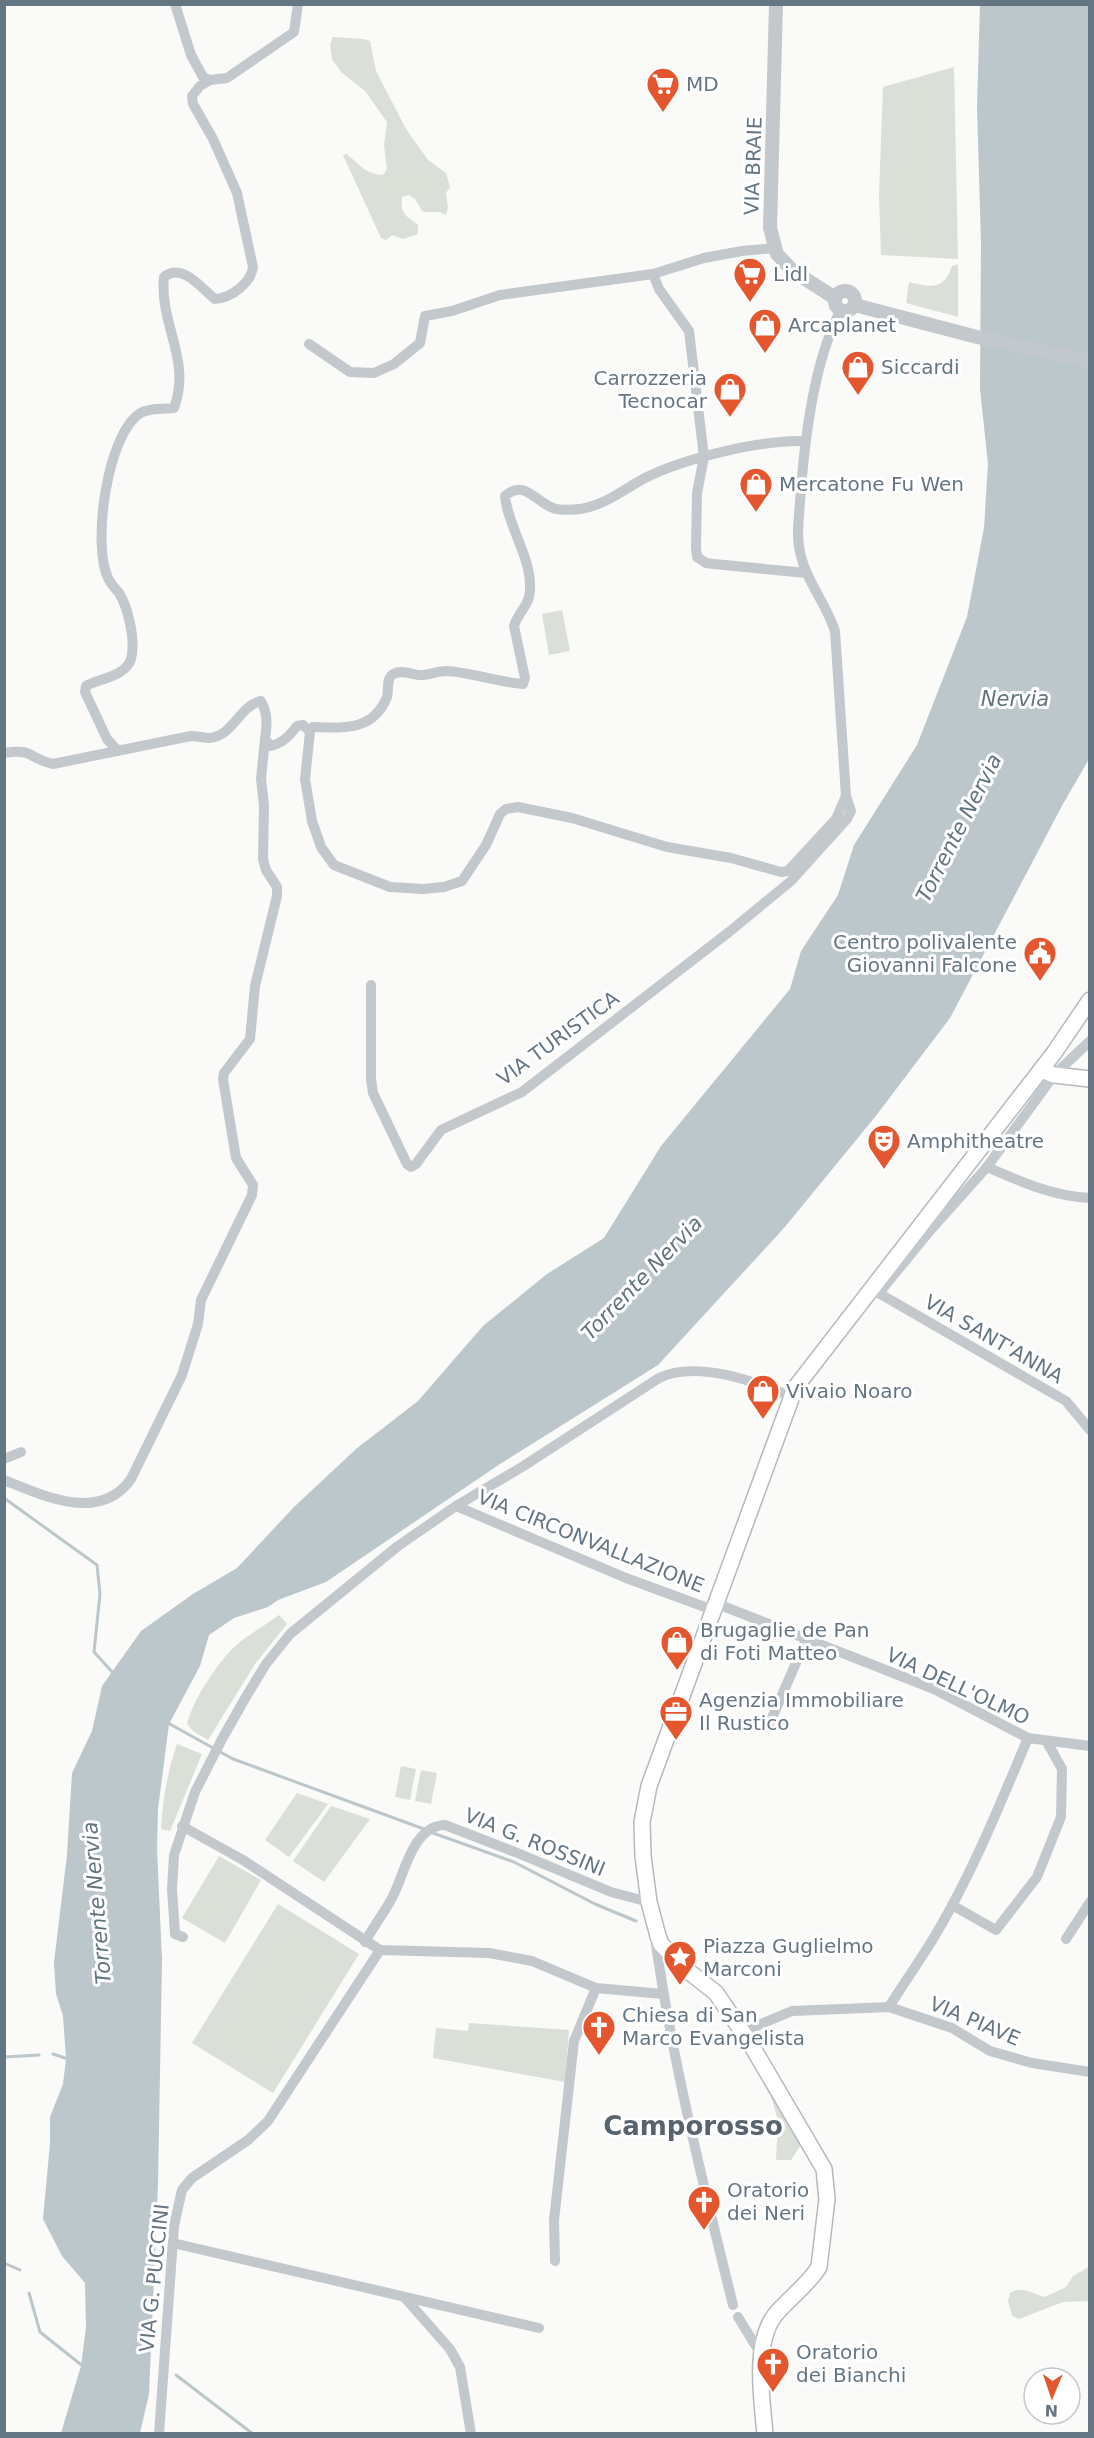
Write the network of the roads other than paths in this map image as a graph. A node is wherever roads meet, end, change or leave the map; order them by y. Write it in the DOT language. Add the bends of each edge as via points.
graph roads {
  1 [pos="175,4"];
  2 [pos="298,4"];
  3 [pos="776,4"];
  4 [pos="210,80"];
  5 [pos="775,248"];
  6 [pos="653,274"];
  7 [pos="838,304"];
  8 [pos="978,334"];
  9 [pos="309,344"];
  10 [pos="1089,356"];
  11 [pos="1089,361"];
  12 [pos="805,441"];
  13 [pos="704,457"];
  14 [pos="806,573"];
  15 [pos="313,727"];
  16 [pos="266,739"];
  17 [pos="118,751"];
  18 [pos="4,753"];
  19 [pos="846,796"];
  20 [pos="371,985"];
  21 [pos="1089,1000"];
  22 [pos="1089,1041"];
  23 [pos="1048,1072"];
  24 [pos="1089,1079"];
  25 [pos="987,1167"];
  26 [pos="1089,1198"];
  27 [pos="922,1223"];
  28 [pos="923,1239"];
  29 [pos="875,1291"];
  30 [pos="792,1397"];
  31 [pos="1089,1430"];
  32 [pos="21,1452"];
  33 [pos="4,1459"];
  34 [pos="4,1479"];
  35 [pos="456,1506"];
  36 [pos="714,1606"];
  37 [pos="806,1640"];
  38 [pos="768,1727"];
  39 [pos="1028,1738"];
  40 [pos="1047,1742"];
  41 [pos="1089,1746"];
  42 [pos="182,1827"];
  43 [pos="649,1902"];
  44 [pos="1089,1902"];
  45 [pos="952,1905"];
  46 [pos="183,1937"];
  47 [pos="1066,1939"];
  48 [pos="365,1942"];
  49 [pos="659,1946"];
  50 [pos="380,1950"];
  51 [pos="596,1988"];
  52 [pos="663,1994"];
  53 [pos="889,2007"];
  54 [pos="742,2032"];
  55 [pos="1089,2072"];
  56 [pos="179,2175"];
  57 [pos="182,2190"];
  58 [pos="173,2243"];
  59 [pos="555,2261"];
  60 [pos="405,2297"];
  61 [pos="733,2305"];
  62 [pos="738,2317"];
  63 [pos="540,2328"];
  64 [pos="762,2356"];
  65 [pos="159,2433"];
  66 [pos="471,2433"];
  67 [pos="765,2433"];
  1 -- 4 [label="street" via="191,55 203,77"];
  2 -- 4 [label="street" via="294,32 227,78"];
  3 -- 5 [label="street, VIA BRAIE" via="770,228"];
  4 -- 17 [label="street" via="192,96 193,104 237,193 252,275 238,290 215,299 188,275 177,272 164,277 163,291 182,383 178,398 174,408 141,411 133,418 113,457 101,535 108,579 128,610 132,657 128,667 86,686 85,692 111,745"];
  5 -- 6 [label="street" via="704,258"];
  5 -- 7 [label="street, VIA BRAIE" via="793,271"];
  6 -- 9 [label="street" via="500,295 425,316 420,343 394,364 374,373 350,372"];
  6 -- 13 [label="street" via="689,331"];
  7 -- 8 [label="street" via="848,311 855,304"];
  7 -- 12 [label="street, VIA TURISTICA"];
  8 -- 10 [label="street"];
  8 -- 11 [label="street"];
  12 -- 13 [label="street" via="767,443"];
  12 -- 14 [label="street, VIA TURISTICA" via="798,541"];
  13 -- 14 [label="street" via="697,493 698,557 706,563"];
  13 -- 15 [label="street" via="676,464 589,508 554,509 519,489 505,496 530,584 526,606 514,626 523,684 447,671 429,675 398,673 392,675 387,696 369,722"];
  14 -- 19 [label="street, VIA TURISTICA" via="835,631"];
  16 -- 17 [label="street" via="261,701 212,738 191,735"];
  16 -- 19 [label="street" via="271,746 278,744 303,725 310,732 305,779 321,847 334,865 390,887 423,889 462,881 486,845 500,814 518,807 572,818 667,847 788,871 836,819"];
  16 -- 34 [label="street" via="261,779 263,859 277,887 276,907 255,986 250,1039 224,1073 236,1158 253,1185 252,1195 201,1300 182,1375 125,1489 96,1502 71,1503"];
  17 -- 18 [label="street" via="53,764 20,750"];
  19 -- 20 [label="street, VIA TURISTICA" via="851,811 847,819 791,881 522,1092 441,1130 411,1167 373,1094"];
  21 -- 23 [label="main road"];
  22 -- 23 [label="street"];
  23 -- 24 [label="main road"];
  23 -- 25 [label="street"];
  23 -- 27 [label="main road"];
  25 -- 26 [label="street" via="1072,1197"];
  25 -- 28 [label="street"];
  27 -- 28 [label="street"];
  27 -- 29 [label="main road"];
  28 -- 29 [label="street"];
  29 -- 30 [label="main road" via="795,1388"];
  29 -- 31 [label="street, VIA SANT'ANNA" via="1066,1401"];
  30 -- 35 [label="street, VIA CIRCONVALLAZIONE" via="705,1372 670,1372"];
  30 -- 36 [label="main road"];
  32 -- 33 [label="street"];
  35 -- 36 [label="street, VIA CIRCONVALLAZIONE" via="626,1578"];
  35 -- 42 [label="street, VIA CIRCONVALLAZIONE" via="398,1546 290,1634 266,1664 222,1739"];
  36 -- 37 [label="street, VIA DELL'OLMO"];
  36 -- 43 [label="main road" via="645,1804 642,1856"];
  37 -- 38 [label="street"];
  37 -- 39 [label="street, VIA DELL'OLMO" via="934,1689"];
  39 -- 40 [label="street, VIA DELL'OLMO"];
  39 -- 45 [label="street" via="984,1844"];
  40 -- 41 [label="street, VIA DELL'OLMO"];
  40 -- 45 [label="street" via="1062,1769 1061,1817 1037,1877 996,1930"];
  42 -- 46 [label="street, VIA CIRCONVALLAZIONE" via="174,1855 172,1889 175,1934"];
  42 -- 48 [label="street" via="243,1860"];
  43 -- 48 [label="street, VIA G. ROSSINI" via="611,1892 437,1825 422,1835 393,1896"];
  43 -- 49 [label="main road"];
  44 -- 47 [label="street"];
  45 -- 53 [label="street"];
  48 -- 50 [label="street"];
  49 -- 52 [label="street"];
  49 -- 54 [label="main road" via="716,1993"];
  50 -- 51 [label="street" via="489,1953 532,1962"];
  50 -- 57 [label="street, VIA G. PUCCINI" via="268,2121 248,2140 192,2178"];
  51 -- 52 [label="street"];
  51 -- 59 [label="street" via="574,2041 554,2220"];
  52 -- 61 [label="street"];
  53 -- 54 [label="street, VIA PIAVE" via="792,2011"];
  53 -- 55 [label="street, VIA PIAVE" via="952,2028 990,2051 1032,2063"];
  54 -- 64 [label="main road" via="826,2176 819,2267 770,2322"];
  56 -- 57 [label="street"];
  57 -- 58 [label="street, VIA G. PUCCINI"];
  58 -- 60 [label="street"];
  58 -- 65 [label="street, VIA G. PUCCINI"];
  60 -- 63 [label="street"];
  60 -- 66 [label="street" via="450,2349 460,2367"];
  62 -- 64 [label="street"];
  64 -- 67 [label="main road"];
}
